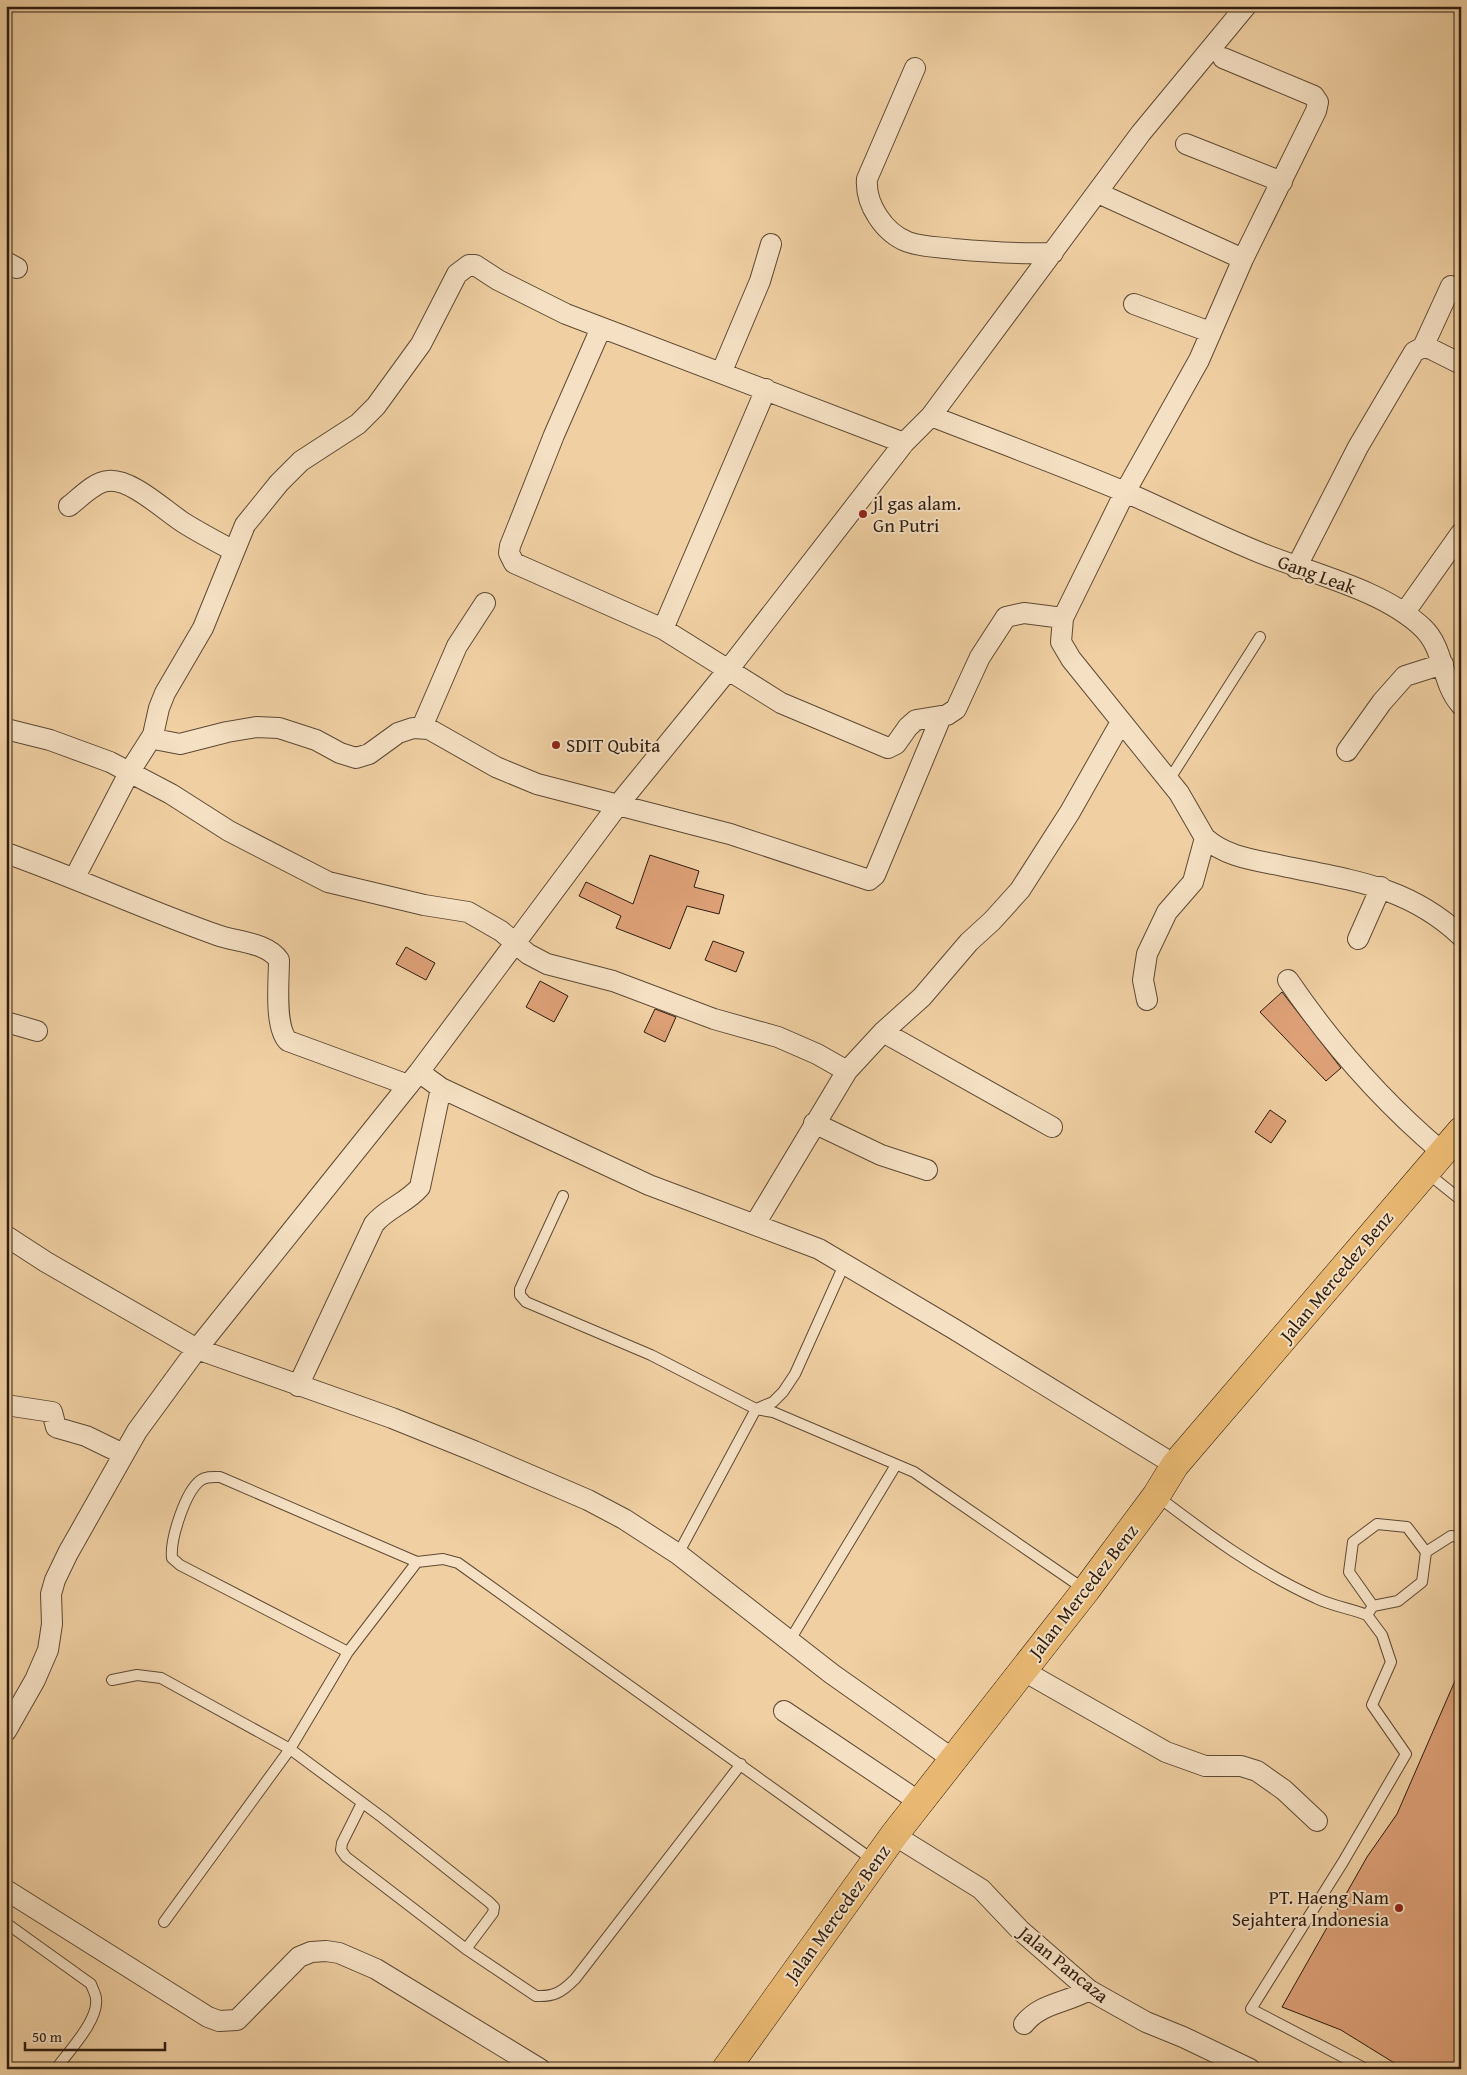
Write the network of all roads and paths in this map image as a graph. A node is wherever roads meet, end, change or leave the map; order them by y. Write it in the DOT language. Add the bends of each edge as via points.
graph roads {
  1 [pos="1246,6"];
  2 [pos="1223,58"];
  3 [pos="915,68"];
  4 [pos="1186,144"];
  5 [pos="1282,182"];
  6 [pos="1098,193"];
  7 [pos="771,244"];
  8 [pos="1053,253"];
  9 [pos="1243,259"];
  10 [pos="1461,290"];
  11 [pos="1134,304"];
  12 [pos="601,328"];
  13 [pos="1210,332"];
  14 [pos="1423,347"];
  15 [pos="1461,364"];
  16 [pos="722,372"];
  17 [pos="766,389"];
  18 [pos="931,416"];
  19 [pos="904,442"];
  20 [pos="1126,492"];
  21 [pos="70,506"];
  22 [pos="1461,533"];
  23 [pos="234,551"];
  24 [pos="1296,568"];
  25 [pos="485,603"];
  26 [pos="1404,612"];
  27 [pos="1063,618"];
  28 [pos="663,629"];
  29 [pos="1260,637"];
  30 [pos="1443,664"];
  31 [pos="728,670"];
  32 [pos="1461,705"];
  33 [pos="941,716"];
  34 [pos="1121,722"];
  35 [pos="422,727"];
  36 [pos="6,728"];
  37 [pos="153,735"];
  38 [pos="1347,751"];
  39 [pos="130,772"];
  40 [pos="1169,780"];
  41 [pos="618,805"];
  42 [pos="1205,838"];
  43 [pos="6,853"];
  44 [pos="75,877"];
  45 [pos="1381,887"];
  46 [pos="1461,936"];
  47 [pos="1358,939"];
  48 [pos="516,944"];
  49 [pos="1288,980"];
  50 [pos="1147,1000"];
  51 [pos="6,1022"];
  52 [pos="36,1031"];
  53 [pos="883,1032"];
  54 [pos="847,1071"];
  55 [pos="413,1079"];
  56 [pos="441,1088"];
  57 [pos="814,1123"];
  58 [pos="1052,1127"];
  59 [pos="1461,1131"];
  60 [pos="1434,1162"];
  61 [pos="926,1170"];
  62 [pos="563,1196"];
  63 [pos="1461,1200"];
  64 [pos="756,1224"];
  65 [pos="6,1236"];
  66 [pos="844,1265"];
  67 [pos="197,1349"];
  68 [pos="298,1386"];
  69 [pos="6,1405"];
  70 [pos="756,1409"];
  71 [pos="124,1454"];
  72 [pos="896,1465"];
  73 [pos="1175,1465"];
  74 [pos="1156,1496"];
  75 [pos="1461,1538"];
  76 [pos="1426,1552"];
  77 [pos="678,1554"];
  78 [pos="417,1562"];
  79 [pos="1086,1590"];
  80 [pos="1370,1610"];
  81 [pos="790,1640"];
  82 [pos="348,1652"];
  83 [pos="1022,1670"];
  84 [pos="112,1680"];
  85 [pos="784,1711"];
  86 [pos="6,1731"];
  87 [pos="290,1749"];
  88 [pos="954,1760"];
  89 [pos="742,1764"];
  90 [pos="362,1803"];
  91 [pos="921,1803"];
  92 [pos="1317,1821"];
  93 [pos="894,1835"];
  94 [pos="874,1861"];
  95 [pos="6,1890"];
  96 [pos="164,1922"];
  97 [pos="6,1923"];
  98 [pos="466,1949"];
  99 [pos="1089,1990"];
  100 [pos="1024,2024"];
  101 [pos="56,2069"];
  102 [pos="540,2069"];
  103 [pos="726,2069"];
  104 [pos="1250,2069"];
  105 [pos="1366,2069"];
  1 -- 6 [label="street" via="1141,133"];
  2 -- 5 [label="street" via="1308,93 1318,102"];
  3 -- 8 [label="street" via="867,179 868,199 878,217 901,239 919,245 1021,254"];
  4 -- 5 [label="street"];
  5 -- 9 [label="street"];
  6 -- 8 [label="street"];
  6 -- 9 [label="street"];
  7 -- 16 [label="street" via="760,281"];
  8 -- 18 [label="street"];
  9 -- 13 [label="street"];
  10 -- 14 [label="street" via="1451,286"];
  11 -- 13 [label="street"];
  12 -- 16 [label="street"];
  12 -- 23 [label="street" via="531,297 476,265 463,268 420,344 385,396 358,424 301,461 279,482 245,525"];
  12 -- 28 [label="street" via="554,435 509,553 514,563 522,567"];
  13 -- 20 [label="street" via="1199,360"];
  14 -- 15 [label="street"];
  14 -- 24 [label="street" via="1414,352 1358,446"];
  16 -- 17 [label="street"];
  17 -- 19 [label="street"];
  17 -- 28 [label="street"];
  18 -- 19 [label="street"];
  18 -- 20 [label="street, Gang Leak"];
  19 -- 31 [label="street"];
  20 -- 24 [label="street, Gang Leak" via="1211,533"];
  20 -- 27 [label="street"];
  21 -- 23 [label="street" via="100,483 121,483"];
  22 -- 26 [label="street"];
  23 -- 37 [label="street" via="203,628 165,693"];
  24 -- 26 [label="street, Gang Leak" via="1374,595"];
  25 -- 35 [label="street" via="458,646"];
  26 -- 30 [label="street, Gang Leak" via="1436,644"];
  27 -- 33 [label="street" via="1024,613 1006,617 980,657 960,704 952,713"];
  27 -- 34 [label="street" via="1061,642 1070,659"];
  28 -- 31 [label="street"];
  29 -- 40 [label="lane"];
  30 -- 32 [label="street, Gang Leak" via="1453,696"];
  30 -- 38 [label="street" via="1405,676"];
  31 -- 33 [label="street" via="781,702 883,747 893,748 916,720"];
  31 -- 41 [label="street"];
  33 -- 41 [label="street" via="875,875 869,880 730,834"];
  34 -- 40 [label="street"];
  34 -- 53 [label="street" via="1070,812 1020,890 922,997"];
  35 -- 37 [label="street" via="398,733 369,754 356,758 273,727 226,732 180,744 159,740"];
  35 -- 41 [label="street" via="440,733 478,758 515,776"];
  36 -- 39 [label="street" via="70,746"];
  37 -- 39 [label="street"];
  39 -- 44 [label="street"];
  39 -- 48 [label="street" via="229,831 328,882 468,912"];
  40 -- 42 [label="street" via="1190,808"];
  41 -- 48 [label="street"];
  42 -- 45 [label="street" via="1220,849 1243,857"];
  42 -- 50 [label="street" via="1192,882 1167,912 1147,954 1144,980"];
  43 -- 44 [label="street"];
  44 -- 55 [label="street" via="201,930 268,950 279,960 280,1021 282,1033 288,1041"];
  45 -- 46 [label="street" via="1433,913"];
  45 -- 47 [label="street"];
  48 -- 54 [label="street" via="548,964 613,981 714,1019 778,1037"];
  48 -- 55 [label="street"];
  49 -- 60 [label="street" via="1366,1079 1407,1122"];
  51 -- 52 [label="street"];
  53 -- 54 [label="street"];
  53 -- 58 [label="street"];
  54 -- 57 [label="street"];
  55 -- 56 [label="street"];
  55 -- 67 [label="street"];
  56 -- 64 [label="street" via="649,1185"];
  56 -- 68 [label="street" via="420,1187 374,1224"];
  57 -- 61 [label="street" via="881,1155"];
  57 -- 64 [label="street"];
  59 -- 60 [label="main road, Jalan Mercedez Benz"];
  60 -- 63 [label="lane"];
  60 -- 73 [label="main road, Jalan Mercedez Benz"];
  62 -- 70 [label="lane" via="520,1289 523,1299 532,1306 651,1355"];
  64 -- 66 [label="street" via="819,1249"];
  65 -- 67 [label="street"];
  66 -- 70 [label="lane" via="795,1374 773,1402"];
  66 -- 73 [label="street"];
  67 -- 68 [label="street"];
  67 -- 71 [label="street"];
  68 -- 77 [label="street" via="392,1418 559,1487 624,1519"];
  69 -- 71 [label="street" via="52,1412 57,1428 86,1436"];
  70 -- 72 [label="lane" via="774,1412"];
  70 -- 77 [label="lane"];
  71 -- 86 [label="street" via="55,1580 51,1594 52,1624 48,1650"];
  72 -- 79 [label="lane" via="933,1484"];
  72 -- 81 [label="lane"];
  73 -- 74 [label="main road, Jalan Mercedez Benz"];
  74 -- 79 [label="main road, Jalan Mercedez Benz"];
  74 -- 80 [label="lane" via="1258,1568 1318,1600"];
  75 -- 76 [label="lane" via="1451,1536"];
  76 -- 80 [label="lane" via="1422,1582 1398,1601"];
  76 -- 80 [label="lane" via="1407,1527 1377,1524 1353,1542 1349,1572"];
  77 -- 81 [label="street"];
  78 -- 82 [label="lane"];
  78 -- 82 [label="lane" via="220,1477 210,1476 196,1484 172,1536 172,1558"];
  78 -- 89 [label="lane" via="443,1559 458,1563"];
  79 -- 83 [label="main road, Jalan Mercedez Benz"];
  80 -- 105 [label="lane" via="1391,1662 1372,1705 1406,1754 1251,2009"];
  81 -- 88 [label="street"];
  82 -- 87 [label="lane"];
  83 -- 88 [label="main road, Jalan Mercedez Benz"];
  83 -- 92 [label="street" via="1166,1752 1205,1766 1241,1766 1257,1771 1284,1790"];
  84 -- 87 [label="lane" via="137,1675 161,1678"];
  85 -- 91 [label="street"];
  87 -- 90 [label="lane"];
  87 -- 96 [label="lane"];
  88 -- 91 [label="main road, Jalan Mercedez Benz"];
  89 -- 94 [label="lane"];
  89 -- 98 [label="lane" via="575,1979 560,1993 536,1996"];
  90 -- 98 [label="lane" via="341,1850"];
  90 -- 98 [label="lane" via="492,1905 494,1913"];
  91 -- 93 [label="main road, Jalan Mercedez Benz"];
  93 -- 94 [label="main road, Jalan Mercedez Benz"];
  93 -- 99 [label="street, Jalan Pancaza" via="981,1889 1033,1942"];
  94 -- 103 [label="main road, Jalan Mercedez Benz"];
  95 -- 102 [label="street" via="219,2021 237,2020 300,1957 326,1951 376,1969"];
  97 -- 101 [label="lane" via="90,1984 96,1998 95,2012 88,2025"];
  99 -- 100 [label="street" via="1037,2010"];
  99 -- 104 [label="street, Jalan Pancaza" via="1146,2022"];
}
